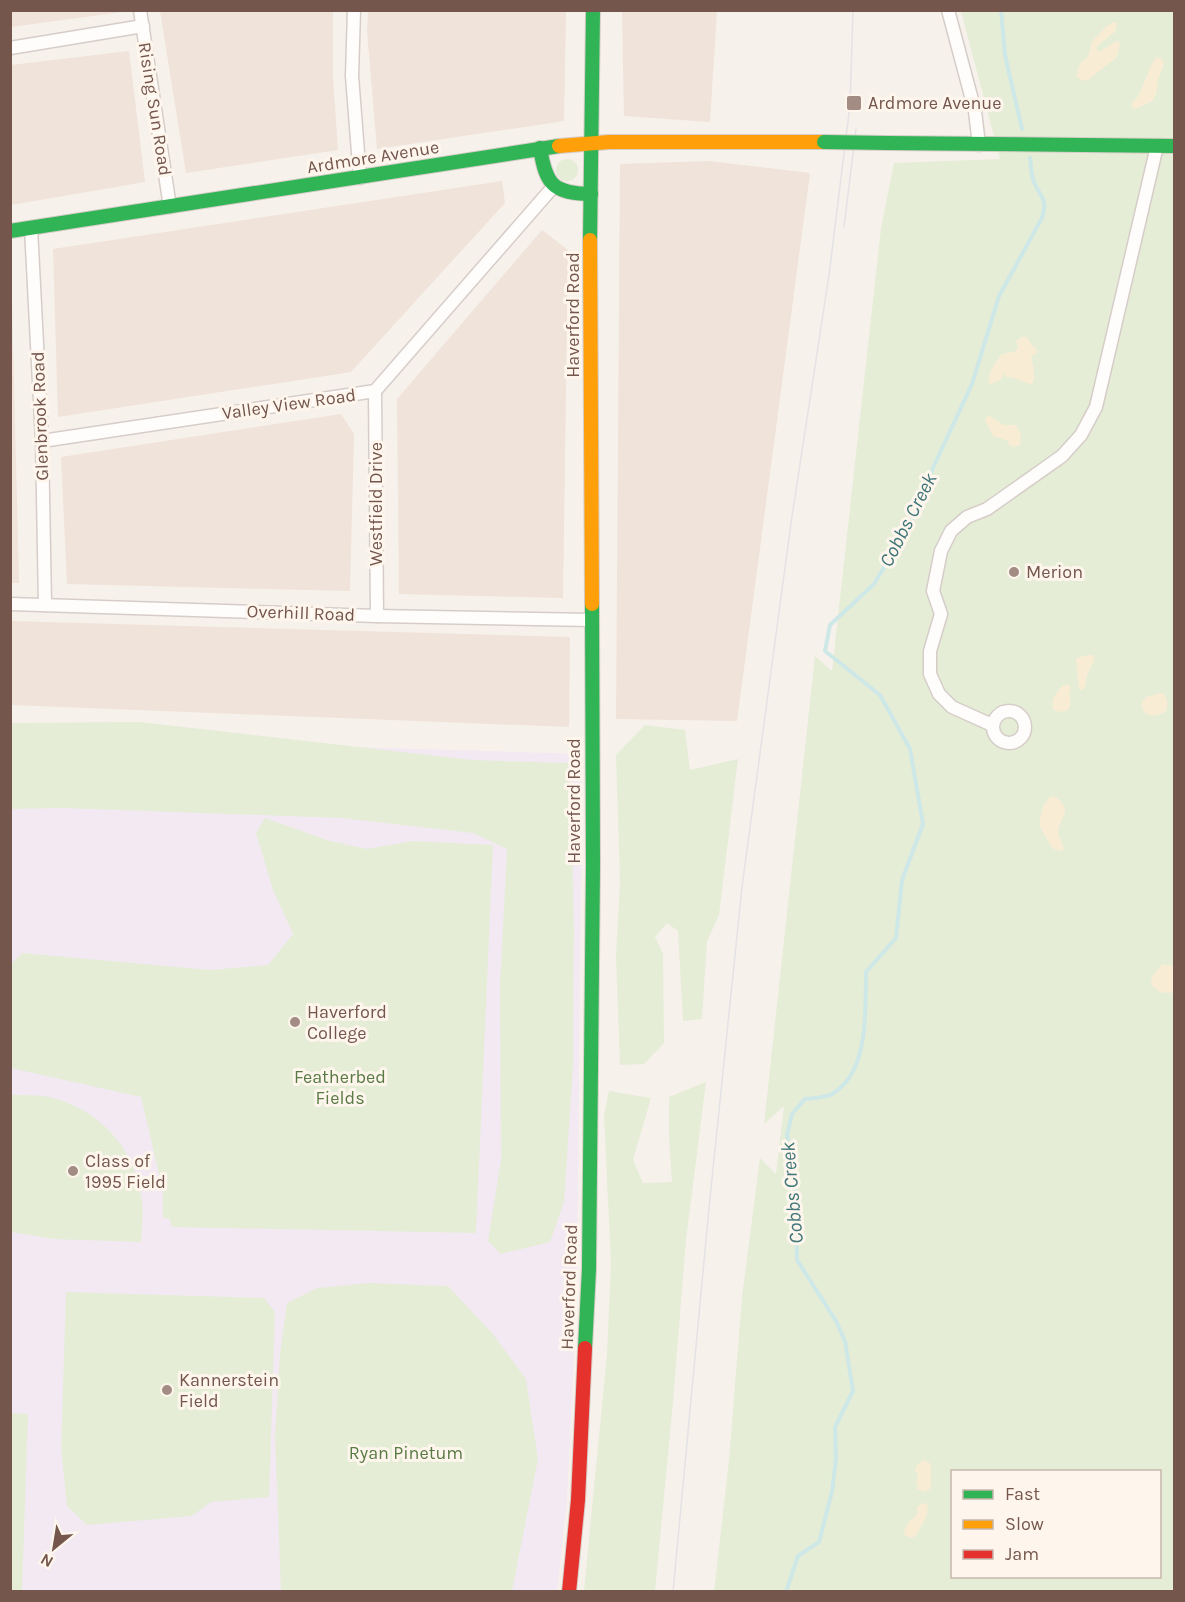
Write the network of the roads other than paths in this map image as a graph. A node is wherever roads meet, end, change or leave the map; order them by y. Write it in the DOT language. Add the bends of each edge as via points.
graph roads {
  1 [pos="140,10"];
  2 [pos="354,10"];
  3 [pos="593,10"];
  4 [pos="948,10"];
  5 [pos="143,26"];
  6 [pos="10,48"];
  7 [pos="590,143"];
  8 [pos="979,145"];
  9 [pos="1156,146"];
  10 [pos="1174,146"];
  11 [pos="540,148"];
  12 [pos="360,178"];
  13 [pos="553,187"];
  14 [pos="591,194"];
  15 [pos="170,207"];
  16 [pos="31,228"];
  17 [pos="10,231"];
  18 [pos="375,391"];
  19 [pos="42,441"];
  20 [pos="10,604"];
  21 [pos="45,605"];
  22 [pos="377,616"];
  23 [pos="592,620"];
  24 [pos="992,724"];
  25 [pos="569,1592"];
  1 -- 5 [label="street, Rising Sun Road"];
  2 -- 12 [label="street" via="352,76"];
  3 -- 7 [label="main road, Haverford Road"];
  4 -- 8 [label="street" via="975,111"];
  5 -- 6 [label="street"];
  5 -- 15 [label="street, Rising Sun Road"];
  7 -- 8 [label="main road, Ardmore Avenue, bridge"];
  7 -- 11 [label="main road, Ardmore Avenue"];
  7 -- 14 [label="main road, Haverford Road"];
  8 -- 9 [label="main road, Ardmore Avenue"];
  9 -- 10 [label="main road, Ardmore Avenue"];
  9 -- 24 [label="street" via="1096,407 1081,435 1062,456 987,510 967,516 951,531 941,551 933,591 941,614 930,651 930,674 939,694 952,707"];
  11 -- 12 [label="main road, Ardmore Avenue"];
  11 -- 13 [label="main road" via="543,171"];
  12 -- 15 [label="main road, Ardmore Avenue"];
  13 -- 14 [label="main road" via="560,192"];
  13 -- 18 [label="street, Valley View Road"];
  14 -- 23 [label="main road, Haverford Road"];
  15 -- 16 [label="main road, Ardmore Avenue"];
  16 -- 17 [label="main road, Ardmore Avenue"];
  16 -- 19 [label="street, Glenbrook Road"];
  18 -- 19 [label="street, Valley View Road"];
  18 -- 22 [label="street, Westfield Drive"];
  19 -- 21 [label="street, Glenbrook Road"];
  20 -- 21 [label="street, Overhill Road"];
  21 -- 22 [label="street, Overhill Road"];
  22 -- 23 [label="street, Overhill Road"];
  23 -- 25 [label="main road, Haverford Road" via="589,1269 578,1500"];
}
